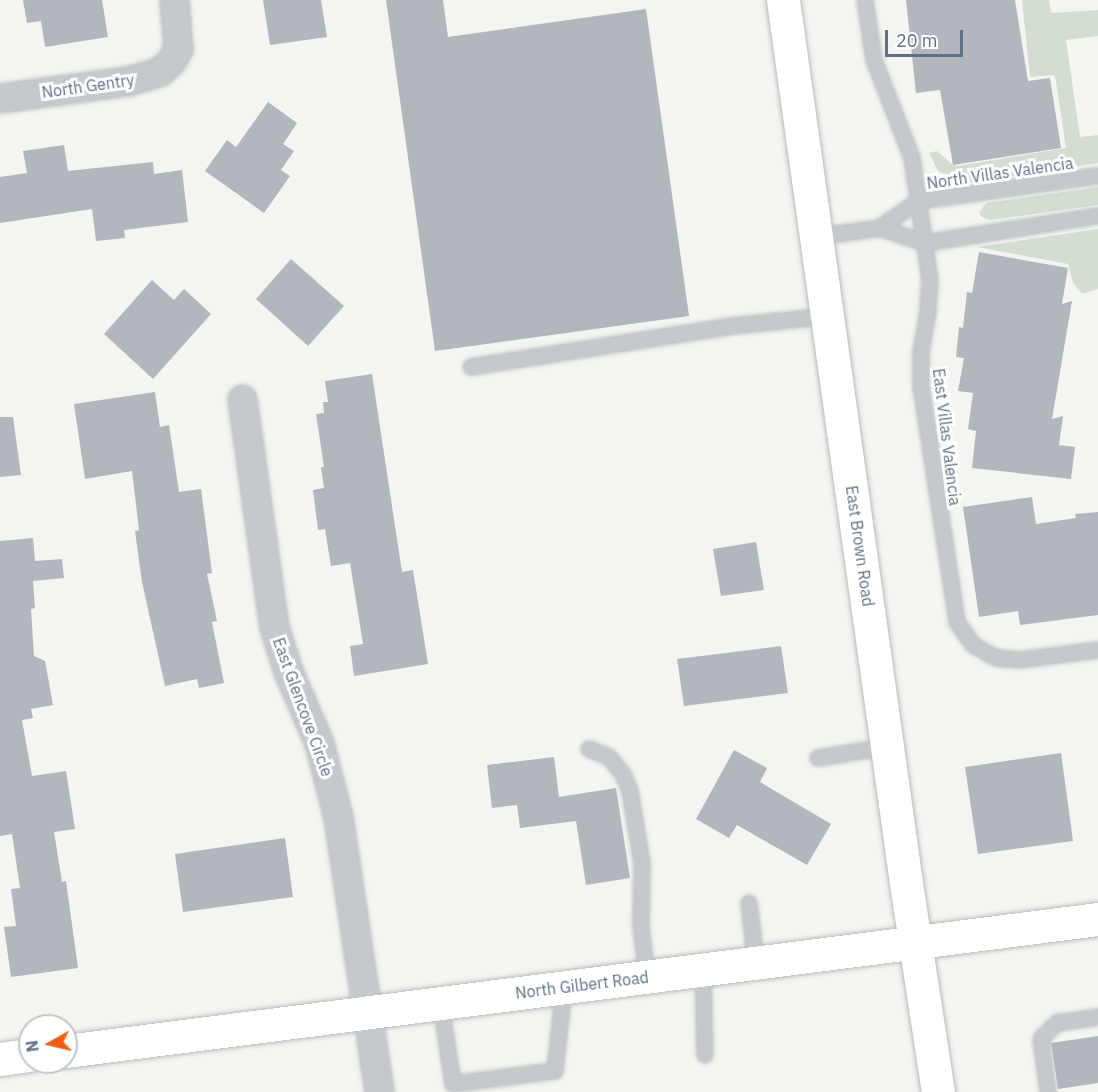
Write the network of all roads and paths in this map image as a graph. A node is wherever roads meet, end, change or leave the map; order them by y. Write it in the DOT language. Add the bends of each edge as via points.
graph roads {
  1 [pos="174,0"];
  2 [pos="783,0"];
  3 [pos="866,0"];
  4 [pos="0,98"];
  5 [pos="1098,176"];
  6 [pos="918,201"];
  7 [pos="1098,216"];
  8 [pos="880,228"];
  9 [pos="816,237"];
  10 [pos="925,243"];
  11 [pos="828,316"];
  12 [pos="471,367"];
  13 [pos="242,399"];
  14 [pos="1098,650"];
  15 [pos="888,747"];
  16 [pos="589,749"];
  17 [pos="818,758"];
  18 [pos="749,903"];
  19 [pos="1098,919"];
  20 [pos="915,943"];
  21 [pos="756,962"];
  22 [pos="703,969"];
  23 [pos="647,977"];
  24 [pos="564,987"];
  25 [pos="441,1003"];
  26 [pos="368,1014"];
  27 [pos="1098,1017"];
  28 [pos="78,1050"];
  29 [pos="705,1055"];
  30 [pos="18,1057"];
  31 [pos="0,1059"];
  32 [pos="379,1092"];
  33 [pos="939,1092"];
  34 [pos="1048,1092"];
  1 -- 4 [label="street, North Gentry" via="178,49 160,71 128,81"];
  2 -- 9 [label="main road, East Brown Road"];
  3 -- 6 [label="lane, East Villas Valencia" via="874,60 912,158"];
  5 -- 6 [label="lane, North Villas Valencia"];
  6 -- 8 [label="lane, North Villas Valencia"];
  6 -- 10 [label="lane, East Villas Valencia"];
  7 -- 10 [label="lane, North Villas Valencia"];
  8 -- 9 [label="lane, North Villas Valencia"];
  8 -- 10 [label="lane, North Villas Valencia"];
  9 -- 11 [label="main road, East Brown Road"];
  10 -- 14 [label="lane, East Villas Valencia" via="930,297 921,350 921,386 957,622 973,645 996,658 1020,660"];
  11 -- 12 [label="lane" via="734,326"];
  11 -- 15 [label="main road, East Brown Road"];
  13 -- 26 [label="street, East Glencove Circle" via="274,627 319,743 333,793"];
  15 -- 17 [label="lane"];
  15 -- 20 [label="main road, East Brown Road"];
  16 -- 23 [label="lane" via="609,757 630,790 642,863 641,926"];
  18 -- 21 [label="lane"];
  19 -- 20 [label="main road, North Gilbert Road"];
  20 -- 21 [label="main road, North Gilbert Road"];
  20 -- 33 [label="main road, East Brown Road"];
  21 -- 22 [label="main road, North Gilbert Road"];
  22 -- 23 [label="main road, North Gilbert Road"];
  22 -- 29 [label="lane"];
  23 -- 24 [label="main road, North Gilbert Road"];
  24 -- 25 [label="main road, North Gilbert Road"];
  24 -- 25 [label="lane" via="555,1071 453,1084"];
  25 -- 26 [label="main road, North Gilbert Road"];
  26 -- 28 [label="main road, North Gilbert Road"];
  26 -- 32 [label="street, East Glencove Circle"];
  27 -- 34 [label="lane" via="1057,1023 1041,1039"];
  30 -- 31 [label="main road"];
}
